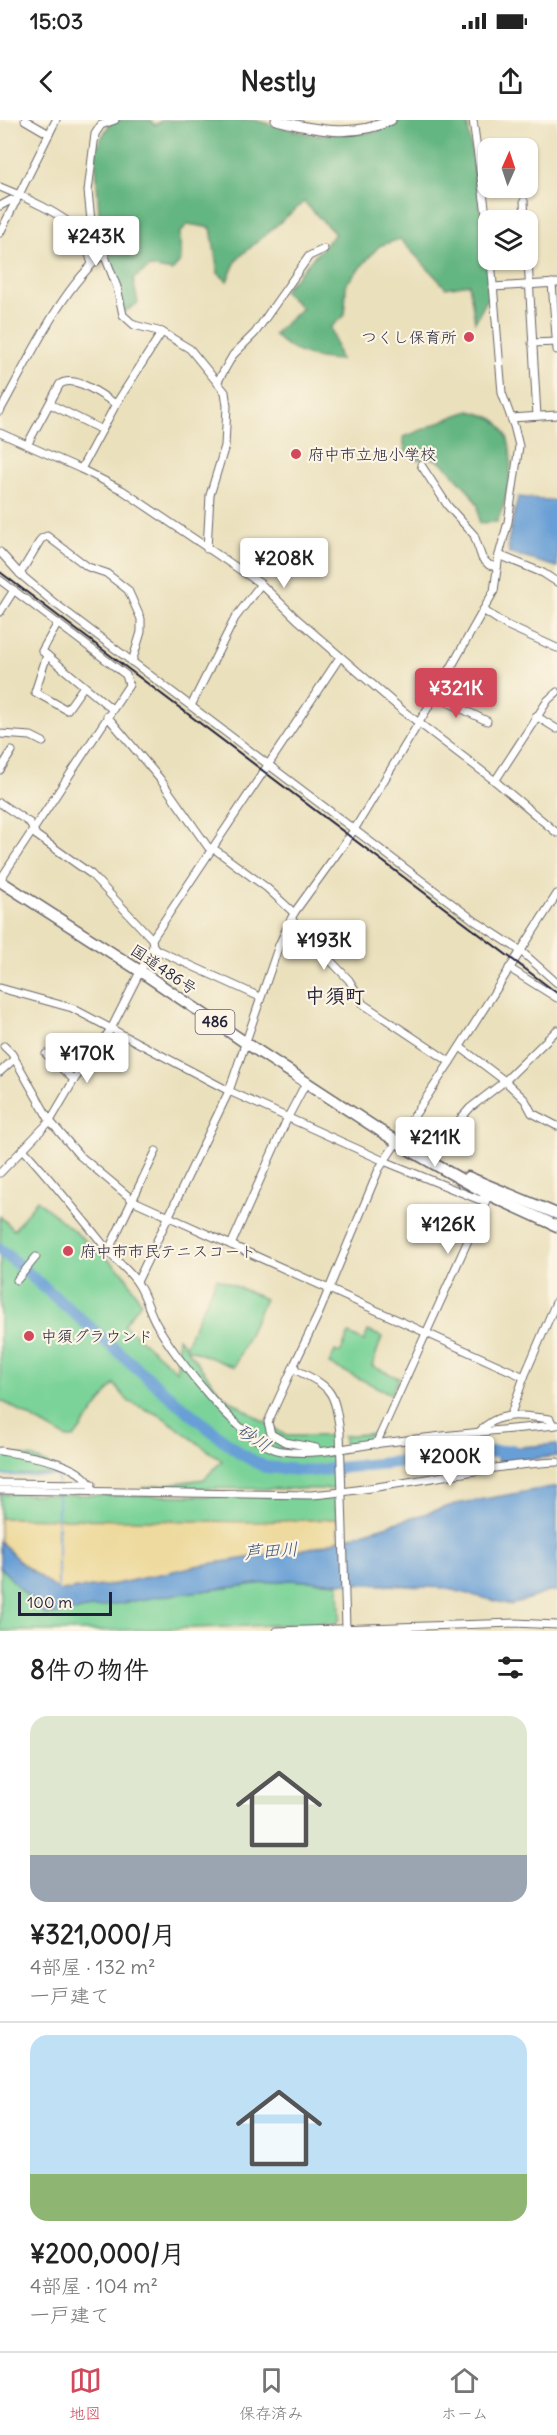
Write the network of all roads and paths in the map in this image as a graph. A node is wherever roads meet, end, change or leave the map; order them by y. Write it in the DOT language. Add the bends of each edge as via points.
graph roads {
  1 [pos="25,120"];
  2 [pos="56,120"];
  3 [pos="115,120"];
  4 [pos="276,120"];
  5 [pos="391,120"];
  6 [pos="473,120"];
  7 [pos="49,134"];
  8 [pos="0,187"];
  9 [pos="17,198"];
  10 [pos="524,201"];
  11 [pos="0,206"];
  12 [pos="485,210"];
  13 [pos="524,210"];
  14 [pos="0,233"];
  15 [pos="324,249"];
  16 [pos="104,254"];
  17 [pos="93,264"];
  18 [pos="492,270"];
  19 [pos="528,270"];
  20 [pos="554,283"];
  21 [pos="528,285"];
  22 [pos="494,287"];
  23 [pos="162,332"];
  24 [pos="557,342"];
  25 [pos="532,343"];
  26 [pos="557,350"];
  27 [pos="218,381"];
  28 [pos="50,404"];
  29 [pos="116,404"];
  30 [pos="0,411"];
  31 [pos="557,415"];
  32 [pos="537,416"];
  33 [pos="511,418"];
  34 [pos="102,430"];
  35 [pos="0,433"];
  36 [pos="27,445"];
  37 [pos="421,465"];
  38 [pos="81,469"];
  39 [pos="207,549"];
  40 [pos="0,552"];
  41 [pos="499,555"];
  42 [pos="497,567"];
  43 [pos="20,574"];
  44 [pos="0,580"];
  45 [pos="557,582"];
  46 [pos="261,584"];
  47 [pos="14,591"];
  48 [pos="483,610"];
  49 [pos="0,612"];
  50 [pos="58,623"];
  51 [pos="557,648"];
  52 [pos="47,656"];
  53 [pos="340,657"];
  54 [pos="132,662"];
  55 [pos="84,686"];
  56 [pos="557,692"];
  57 [pos="435,696"];
  58 [pos="191,706"];
  59 [pos="110,713"];
  60 [pos="537,716"];
  61 [pos="487,721"];
  62 [pos="417,723"];
  63 [pos="557,729"];
  64 [pos="0,734"];
  65 [pos="43,742"];
  66 [pos="12,751"];
  67 [pos="268,766"];
  68 [pos="0,770"];
  69 [pos="495,781"];
  70 [pos="1,805"];
  71 [pos="34,828"];
  72 [pos="354,830"];
  73 [pos="557,833"];
  74 [pos="212,849"];
  75 [pos="0,880"];
  76 [pos="557,894"];
  77 [pos="292,916"];
  78 [pos="152,943"];
  79 [pos="521,951"];
  80 [pos="509,968"];
  81 [pos="141,971"];
  82 [pos="557,983"];
  83 [pos="0,988"];
  84 [pos="260,997"];
  85 [pos="557,998"];
  86 [pos="111,1029"];
  87 [pos="557,1030"];
  88 [pos="246,1043"];
  89 [pos="4,1046"];
  90 [pos="460,1047"];
  91 [pos="46,1054"];
  92 [pos="13,1060"];
  93 [pos="450,1062"];
  94 [pos="0,1072"];
  95 [pos="74,1080"];
  96 [pos="307,1081"];
  97 [pos="505,1081"];
  98 [pos="229,1091"];
  99 [pos="288,1117"];
  100 [pos="50,1121"];
  101 [pos="557,1126"];
  102 [pos="396,1141"];
  103 [pos="23,1149"];
  104 [pos="156,1151"];
  105 [pos="0,1158"];
  106 [pos="384,1161"];
  107 [pos="431,1163"];
  108 [pos="8,1165"];
  109 [pos="0,1173"];
  110 [pos="491,1191"];
  111 [pos="134,1201"];
  112 [pos="557,1215"];
  113 [pos="168,1216"];
  114 [pos="557,1226"];
  115 [pos="231,1245"];
  116 [pos="36,1257"];
  117 [pos="115,1259"];
  118 [pos="17,1280"];
  119 [pos="137,1282"];
  120 [pos="328,1289"];
  121 [pos="557,1300"];
  122 [pos="426,1333"];
  123 [pos="294,1365"];
  124 [pos="524,1377"];
  125 [pos="511,1414"];
  126 [pos="554,1422"];
  127 [pos="478,1432"];
  128 [pos="376,1444"];
  129 [pos="0,1451"];
  130 [pos="340,1454"];
  131 [pos="557,1462"];
  132 [pos="0,1483"];
  133 [pos="92,1488"];
  134 [pos="0,1490"];
  135 [pos="341,1493"];
  136 [pos="346,1625"];
  137 [pos="557,1625"];
  138 [pos="277,1631"];
  139 [pos="297,1631"];
  1 -- 7 [label="street"];
  2 -- 7 [label="street"];
  3 -- 16 [label="street" via="101,125 95,134 89,182 91,221"];
  4 -- 5 [label="main road" via="321,131 369,128"];
  6 -- 12 [label="street"];
  7 -- 9 [label="street"];
  8 -- 9 [label="street"];
  9 -- 11 [label="street"];
  9 -- 14 [label="street"];
  9 -- 17 [label="street" via="68,221 81,234"];
  10 -- 13 [label="street"];
  15 -- 27 [label="street" via="309,256 255,333 233,355"];
  16 -- 17 [label="street"];
  16 -- 23 [label="street" via="123,315 134,325"];
  17 -- 30 [label="street" via="48,325"];
  18 -- 22 [label="street"];
  19 -- 21 [label="street"];
  20 -- 21 [label="street"];
  20 -- 24 [label="street"];
  21 -- 22 [label="street"];
  21 -- 25 [label="street"];
  22 -- 33 [label="street" via="502,393"];
  23 -- 27 [label="street" via="190,349"];
  23 -- 29 [label="street"];
  24 -- 25 [label="street"];
  24 -- 26 [label="street"];
  25 -- 32 [label="street"];
  27 -- 39 [label="street" via="227,406 225,446 210,495"];
  28 -- 29 [label="street" via="66,380"];
  28 -- 34 [label="street"];
  28 -- 36 [label="street"];
  29 -- 34 [label="street"];
  31 -- 32 [label="street"];
  32 -- 33 [label="street"];
  33 -- 41 [label="street" via="519,446"];
  34 -- 38 [label="street"];
  35 -- 36 [label="street"];
  36 -- 38 [label="street"];
  37 -- 42 [label="street" via="474,536 482,558"];
  38 -- 39 [label="street" via="122,490"];
  39 -- 46 [label="street"];
  40 -- 43 [label="street"];
  41 -- 42 [label="street"];
  41 -- 45 [label="street"];
  42 -- 48 [label="street" via="494,591"];
  43 -- 54 [label="street"];
  43 -- 54 [label="street" via="41,539 47,536 88,567 106,573 128,590 141,619"];
  44 -- 47 [label="street"];
  46 -- 53 [label="street"];
  46 -- 58 [label="street" via="235,618"];
  47 -- 49 [label="street"];
  47 -- 50 [label="street"];
  48 -- 51 [label="street"];
  48 -- 57 [label="street"];
  50 -- 52 [label="street" via="42,651"];
  50 -- 59 [label="street" via="126,675 129,685"];
  52 -- 55 [label="street"];
  52 -- 55 [label="street" via="35,692 68,710"];
  53 -- 62 [label="street"];
  53 -- 67 [label="street"];
  54 -- 58 [label="street"];
  55 -- 59 [label="street"];
  56 -- 60 [label="street"];
  57 -- 61 [label="street"];
  57 -- 62 [label="street"];
  58 -- 67 [label="street"];
  59 -- 71 [label="street"];
  59 -- 74 [label="street"];
  60 -- 63 [label="street"];
  60 -- 69 [label="street"];
  62 -- 69 [label="street"];
  62 -- 72 [label="street"];
  64 -- 65 [label="street" via="32,736"];
  66 -- 68 [label="street"];
  67 -- 72 [label="street"];
  67 -- 74 [label="street"];
  69 -- 73 [label="street"];
  70 -- 71 [label="street"];
  71 -- 75 [label="street"];
  71 -- 78 [label="street" via="36,835 91,874"];
  72 -- 77 [label="street"];
  72 -- 79 [label="street"];
  74 -- 77 [label="street" via="267,888"];
  74 -- 78 [label="street"];
  75 -- 81 [label="highway, 国道486号 / 486"];
  76 -- 79 [label="street"];
  77 -- 84 [label="street"];
  77 -- 93 [label="street" via="349,980 363,1004"];
  78 -- 81 [label="street"];
  78 -- 84 [label="street" via="157,950"];
  79 -- 80 [label="street"];
  79 -- 82 [label="street"];
  80 -- 85 [label="street"];
  80 -- 90 [label="street"];
  81 -- 86 [label="street"];
  81 -- 88 [label="highway, 国道486号 / 486"];
  83 -- 86 [label="street" via="72,1008"];
  84 -- 88 [label="street"];
  86 -- 95 [label="street"];
  86 -- 98 [label="street"];
  87 -- 97 [label="street"];
  88 -- 96 [label="highway, 国道486号 / 486"];
  88 -- 98 [label="street"];
  89 -- 92 [label="street"];
  90 -- 93 [label="street"];
  90 -- 97 [label="street"];
  91 -- 95 [label="street"];
  92 -- 94 [label="street"];
  92 -- 100 [label="street"];
  93 -- 102 [label="street"];
  95 -- 100 [label="street"];
  96 -- 99 [label="street"];
  96 -- 102 [label="highway, 国道486号 / 486"];
  97 -- 101 [label="street" via="525,1100 532,1113"];
  97 -- 107 [label="street" via="470,1108 441,1141"];
  98 -- 99 [label="street"];
  98 -- 113 [label="street"];
  99 -- 106 [label="street"];
  99 -- 115 [label="street"];
  100 -- 103 [label="street"];
  100 -- 111 [label="street" via="79,1155"];
  102 -- 106 [label="street"];
  102 -- 107 [label="highway, 国道486号 / 486"];
  103 -- 108 [label="street"];
  103 -- 117 [label="street"];
  104 -- 111 [label="street"];
  105 -- 108 [label="street"];
  106 -- 110 [label="street" via="480,1200"];
  106 -- 120 [label="street"];
  107 -- 110 [label="highway, 国道486号 / 486"];
  108 -- 109 [label="street"];
  110 -- 112 [label="highway, 国道486号 / 486"];
  110 -- 114 [label="highway, 国道486号 / 486"];
  110 -- 122 [label="street"];
  111 -- 113 [label="street"];
  111 -- 117 [label="street" via="111,1245"];
  113 -- 115 [label="street"];
  113 -- 119 [label="street"];
  115 -- 120 [label="street"];
  116 -- 118 [label="street"];
  117 -- 119 [label="street"];
  119 -- 130 [label="street" via="157,1325 189,1369 253,1438 281,1451"];
  120 -- 122 [label="street"];
  120 -- 123 [label="street"];
  121 -- 124 [label="street"];
  122 -- 124 [label="street"];
  122 -- 128 [label="street"];
  123 -- 130 [label="street" via="329,1389 336,1402"];
  123 -- 130 [label="street" via="268,1422 271,1434 294,1444"];
  124 -- 125 [label="street"];
  125 -- 126 [label="street"];
  125 -- 127 [label="street"];
  126 -- 127 [label="street"];
  127 -- 128 [label="street"];
  128 -- 130 [label="street"];
  129 -- 133 [label="street" via="33,1455 71,1469 86,1477"];
  130 -- 135 [label="street"];
  131 -- 135 [label="street" via="432,1476"];
  132 -- 133 [label="street"];
  133 -- 134 [label="street"];
  133 -- 135 [label="street"];
  135 -- 136 [label="street"];
  136 -- 137 [label="street"];
  136 -- 139 [label="street"];
  138 -- 139 [label="street"];
}
